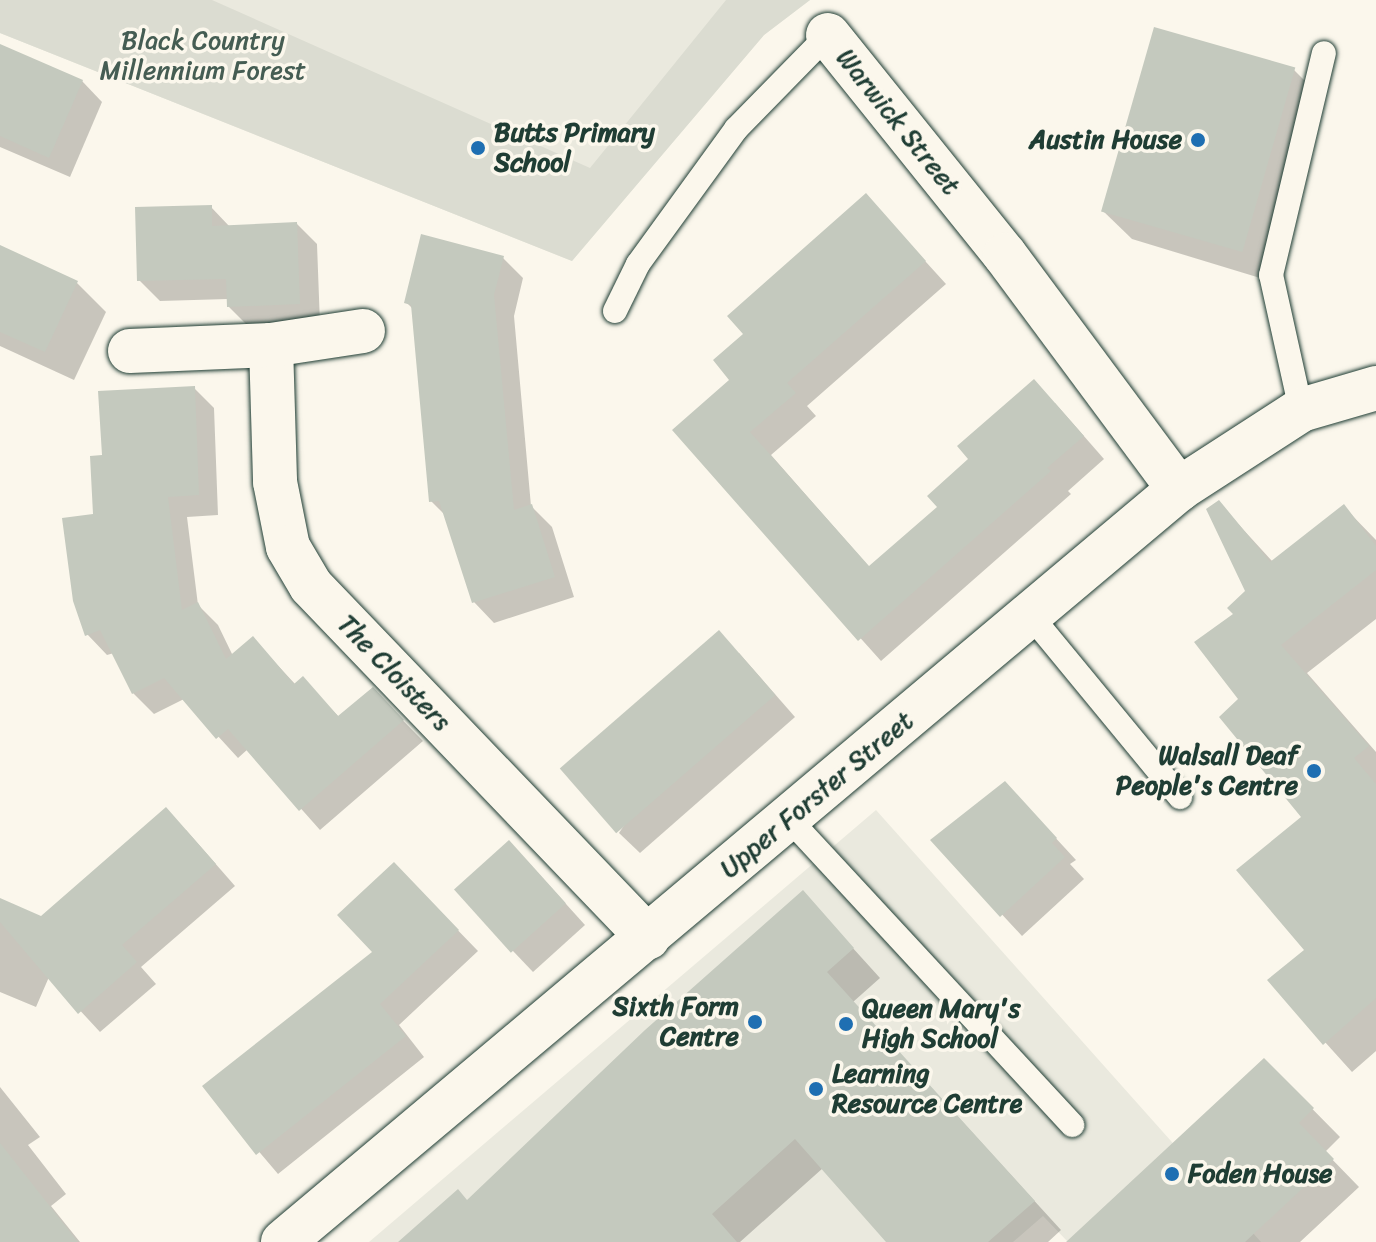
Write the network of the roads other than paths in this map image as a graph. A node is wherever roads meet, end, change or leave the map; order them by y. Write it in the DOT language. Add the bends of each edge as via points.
graph roads {
  1 [pos="828,35"];
  2 [pos="1324,53"];
  3 [pos="615,311"];
  4 [pos="363,331"];
  5 [pos="271,345"];
  6 [pos="130,351"];
  7 [pos="1376,388"];
  8 [pos="1301,410"];
  9 [pos="1179,489"];
  10 [pos="1030,615"];
  11 [pos="1180,797"];
  12 [pos="789,819"];
  13 [pos="648,938"];
  14 [pos="1072,1125"];
  15 [pos="283,1242"];
  1 -- 3 [label="lane, Warwick Street" via="736,129 638,264"];
  1 -- 9 [label="street, Warwick Street" via="1005,255"];
  2 -- 8 [label="lane" via="1271,275"];
  4 -- 5 [label="street"];
  5 -- 6 [label="street"];
  5 -- 13 [label="street, The Cloisters" via="275,482 288,547 311,586"];
  7 -- 8 [label="street, Upper Forster Street"];
  8 -- 9 [label="street, Upper Forster Street"];
  9 -- 10 [label="street, Upper Forster Street"];
  10 -- 11 [label="lane"];
  10 -- 12 [label="street, Upper Forster Street"];
  12 -- 13 [label="street, Upper Forster Street"];
  12 -- 14 [label="lane"];
  13 -- 15 [label="street, Upper Forster Street"];
}
